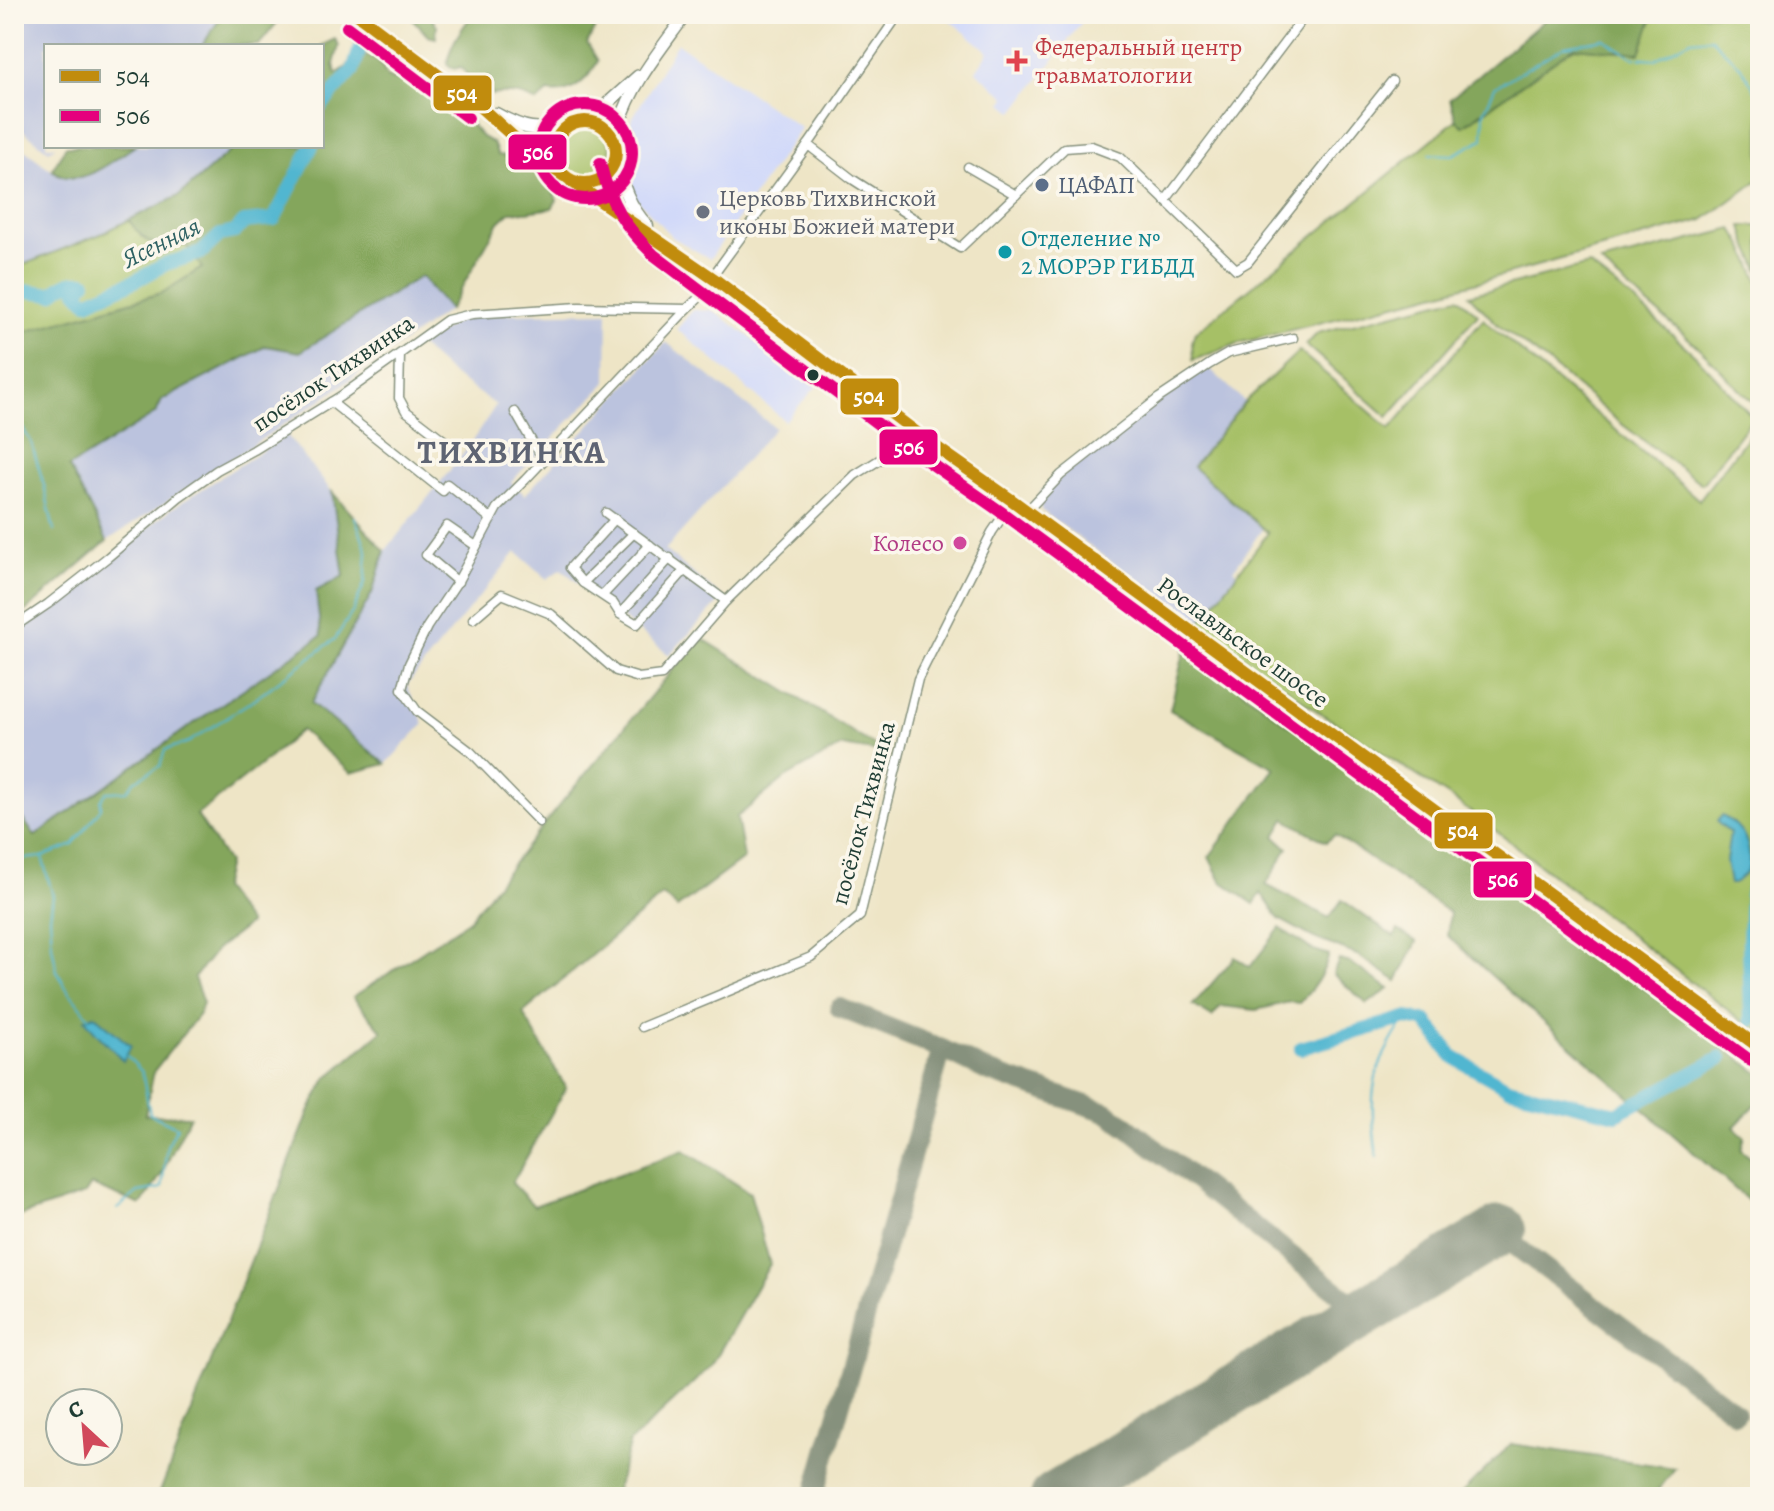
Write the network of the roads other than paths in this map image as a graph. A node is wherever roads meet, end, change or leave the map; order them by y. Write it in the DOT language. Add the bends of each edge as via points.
graph roads {
  1 [pos="357,14"];
  2 [pos="686,14"];
  3 [pos="899,14"];
  4 [pos="1304,17"];
  5 [pos="652,62"];
  6 [pos="1392,81"];
  7 [pos="478,105"];
  8 [pos="577,122"];
  9 [pos="808,145"];
  10 [pos="616,154"];
  11 [pos="968,167"];
  12 [pos="567,178"];
  13 [pos="1016,195"];
  14 [pos="1165,201"];
  15 [pos="663,242"];
  16 [pos="714,279"];
  17 [pos="687,309"];
  18 [pos="1293,338"];
  19 [pos="400,354"];
  20 [pos="331,402"];
  21 [pos="515,412"];
  22 [pos="929,442"];
  23 [pos="449,444"];
  24 [pos="546,459"];
  25 [pos="1013,501"];
  26 [pos="1026,512"];
  27 [pos="606,513"];
  28 [pos="491,519"];
  29 [pos="615,519"];
  30 [pos="634,533"];
  31 [pos="650,545"];
  32 [pos="476,546"];
  33 [pos="670,558"];
  34 [pos="684,571"];
  35 [pos="458,582"];
  36 [pos="583,583"];
  37 [pos="603,595"];
  38 [pos="726,601"];
  39 [pos="620,614"];
  40 [pos="473,619"];
  41 [pos="14,627"];
  42 [pos="539,822"];
  43 [pos="642,1027"];
  44 [pos="1760,1048"];
  1 -- 7 [label="main road"];
  2 -- 5 [label="main road"];
  3 -- 9 [label="street"];
  4 -- 14 [label="street"];
  5 -- 8 [label="main road" via="600,110"];
  5 -- 10 [label="main road" via="620,123"];
  6 -- 14 [label="street" via="1248,262 1236,269"];
  7 -- 8 [label="main road" via="519,127 548,129"];
  7 -- 12 [label="main road, Рославльское шоссе"];
  8 -- 10 [label="main road" via="602,125 614,139"];
  8 -- 12 [label="main road" via="563,129 554,144 555,161"];
  9 -- 13 [label="street" via="960,248"];
  9 -- 16 [label="street"];
  10 -- 12 [label="main road" via="602,179 587,184"];
  10 -- 15 [label="main road, Рославльское шоссе" via="632,205"];
  11 -- 13 [label="street"];
  12 -- 15 [label="main road, Рославльское шоссе"];
  13 -- 14 [label="street" via="1065,148 1091,146 1120,157"];
  15 -- 16 [label="main road, Рославльское шоссе"];
  16 -- 17 [label="street"];
  16 -- 22 [label="main road, Рославльское шоссе"];
  17 -- 19 [label="street, посёлок Тихвинка" via="579,307 472,314 447,320"];
  17 -- 24 [label="street"];
  18 -- 26 [label="street" via="1229,353 1210,364 1061,475"];
  19 -- 20 [label="street, посёлок Тихвинка"];
  19 -- 23 [label="street" via="399,398 406,411"];
  20 -- 28 [label="street" via="443,491 447,484"];
  20 -- 41 [label="street, посёлок Тихвинка" via="217,470"];
  21 -- 24 [label="street"];
  22 -- 25 [label="main road, Рославльское шоссе"];
  22 -- 38 [label="street" via="892,452 855,475"];
  24 -- 28 [label="street"];
  25 -- 26 [label="main road, Рославльское шоссе"];
  25 -- 43 [label="street, посёлок Тихвинка" via="918,679 860,916 811,957"];
  26 -- 44 [label="main road, Рославльское шоссе"];
  27 -- 29 [label="street"];
  28 -- 32 [label="street"];
  29 -- 30 [label="street"];
  29 -- 36 [label="street" via="570,568"];
  30 -- 31 [label="street"];
  30 -- 36 [label="street"];
  31 -- 33 [label="street"];
  31 -- 37 [label="street"];
  32 -- 35 [label="street"];
  32 -- 35 [label="street" via="447,526 426,555"];
  33 -- 34 [label="street"];
  33 -- 39 [label="street"];
  34 -- 38 [label="street"];
  34 -- 39 [label="street" via="637,624"];
  35 -- 42 [label="street" via="421,639 402,689 417,711 471,752"];
  36 -- 37 [label="street"];
  37 -- 39 [label="street"];
  38 -- 40 [label="street" via="662,675 639,678 616,671 551,614 502,594"];
}
